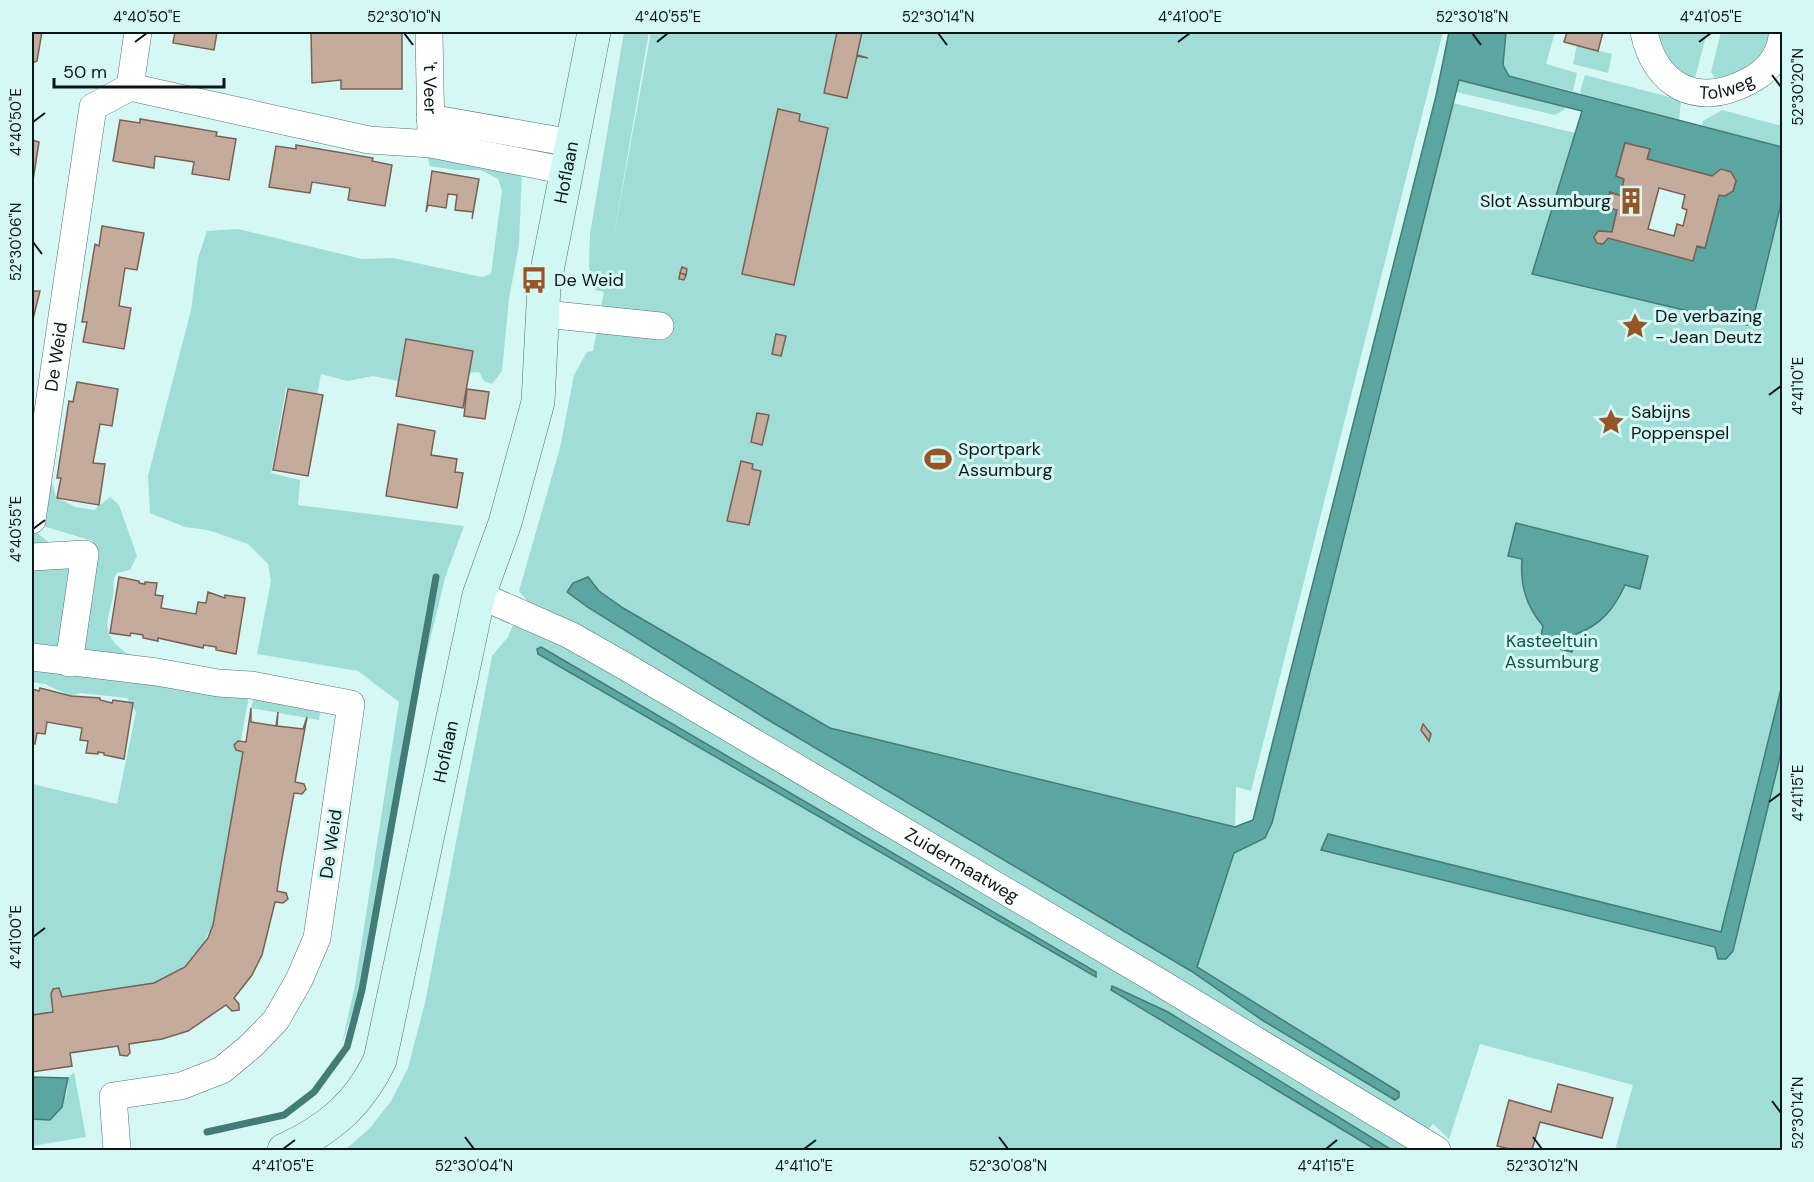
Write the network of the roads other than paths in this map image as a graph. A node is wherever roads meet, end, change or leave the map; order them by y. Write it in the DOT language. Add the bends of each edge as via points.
graph roads {
  1 [pos="138,32"];
  2 [pos="429,32"];
  3 [pos="594,32"];
  4 [pos="1644,32"];
  5 [pos="1782,37"];
  6 [pos="130,87"];
  7 [pos="430,131"];
  8 [pos="569,157"];
  9 [pos="545,314"];
  10 [pos="660,326"];
  11 [pos="32,520"];
  12 [pos="32,557"];
  13 [pos="479,595"];
  14 [pos="32,657"];
  15 [pos="69,663"];
  16 [pos="117,1150"];
  17 [pos="284,1150"];
  18 [pos="1437,1150"];
  1 -- 6 [label="street"];
  2 -- 7 [label="street, 't Veer"];
  3 -- 8 [label="main road, Hoflaan"];
  4 -- 5 [label="street, Tolweg" via="1653,59 1668,80 1698,93 1714,95 1732,90 1765,71 1776,58"];
  6 -- 7 [label="street" via="369,140"];
  6 -- 11 [label="street, De Weid" via="93,107"];
  7 -- 8 [label="street"];
  8 -- 9 [label="main road, Hoflaan" via="544,286"];
  9 -- 10 [label="street"];
  9 -- 13 [label="main road, Hoflaan" via="538,402 505,523"];
  12 -- 15 [label="street" via="85,554"];
  13 -- 17 [label="main road, Hoflaan" via="380,1059 367,1086 347,1110"];
  13 -- 18 [label="street, Zuidermaatweg" via="570,634"];
  14 -- 15 [label="street, De Weid"];
  15 -- 16 [label="street, De Weid" via="252,685 351,704 316,938 299,980 276,1020 222,1070 181,1086 113,1096"];
}
